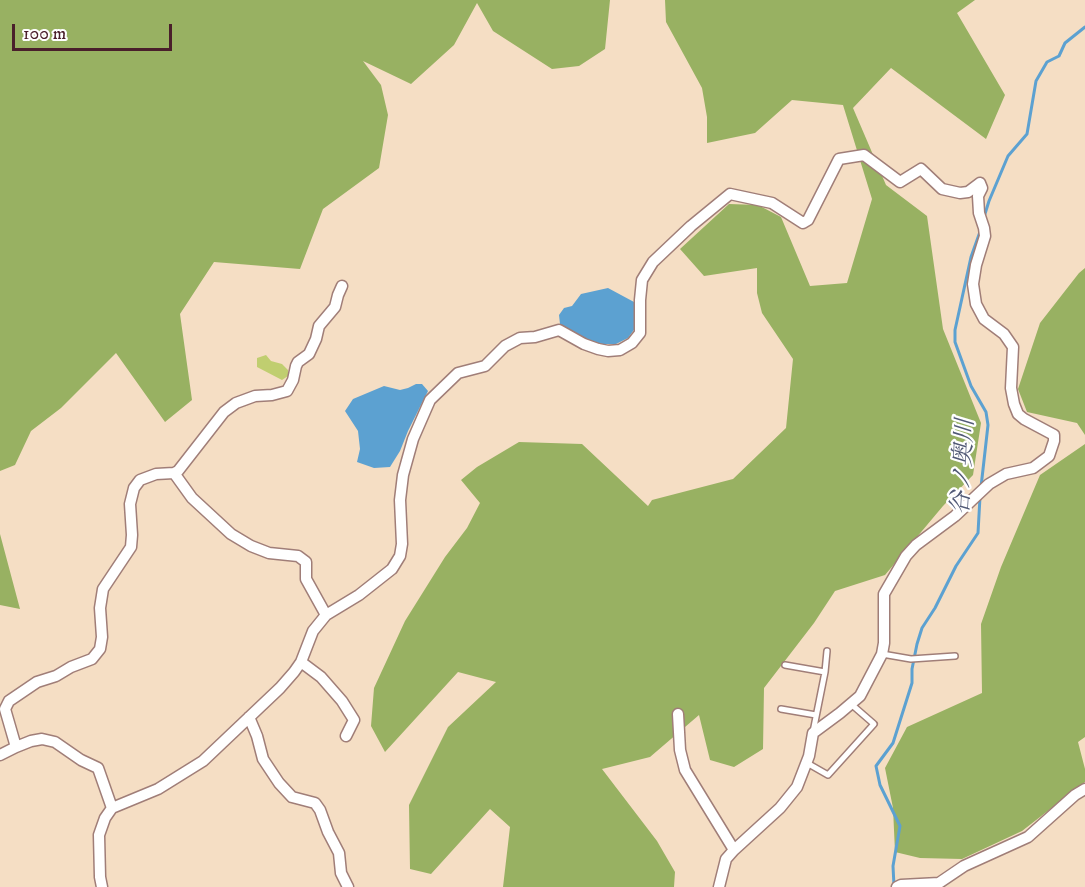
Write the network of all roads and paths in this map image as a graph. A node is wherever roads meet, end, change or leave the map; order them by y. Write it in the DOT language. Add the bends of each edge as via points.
graph roads {
  1 [pos="342,286"];
  2 [pos="174,473"];
  3 [pos="326,615"];
  4 [pos="827,651"];
  5 [pos="882,654"];
  6 [pos="955,656"];
  7 [pos="301,662"];
  8 [pos="785,665"];
  9 [pos="825,672"];
  10 [pos="851,704"];
  11 [pos="781,708"];
  12 [pos="678,714"];
  13 [pos="816,715"];
  14 [pos="249,717"];
  15 [pos="813,733"];
  16 [pos="346,736"];
  17 [pos="16,747"];
  18 [pos="0,755"];
  19 [pos="807,763"];
  20 [pos="1085,789"];
  21 [pos="112,808"];
  22 [pos="734,850"];
  23 [pos="899,886"];
  24 [pos="102,887"];
  25 [pos="348,887"];
  26 [pos="720,887"];
  1 -- 2 [label="street" via="335,308 319,326 309,354 298,362 287,390 236,403"];
  2 -- 3 [label="street" via="192,498 231,534 251,546 298,556 306,562 306,579"];
  2 -- 17 [label="street" via="140,480 134,488 130,504 131,547 103,589 99,608 100,649 92,659 37,682 9,701 5,710"];
  3 -- 5 [label="street" via="392,569 400,556 400,500 413,439 430,400 458,373 485,366 505,346 520,338 559,330 598,349 626,347 640,333 642,280 653,262 730,194 772,203 803,222 839,159 864,155 900,182 921,169 942,189 960,194 981,183 979,213 985,236 973,284 976,304 984,319 1004,334 1013,347 1011,388 1018,414 1054,435 1049,456 1033,468 1006,474 989,484 906,556 884,594"];
  3 -- 7 [label="street" via="313,631"];
  4 -- 9 [label="lane"];
  5 -- 6 [label="lane" via="913,658"];
  5 -- 10 [label="street" via="860,696"];
  7 -- 14 [label="street"];
  7 -- 16 [label="street" via="321,677 354,720"];
  8 -- 9 [label="lane"];
  9 -- 13 [label="lane"];
  10 -- 15 [label="street"];
  10 -- 19 [label="lane" via="874,724 828,775"];
  11 -- 13 [label="lane"];
  12 -- 22 [label="street" via="685,770"];
  13 -- 15 [label="lane"];
  14 -- 21 [label="street" via="203,761 158,789"];
  14 -- 25 [label="street" via="263,759 279,783 292,797 315,803 320,810"];
  15 -- 19 [label="street"];
  17 -- 18 [label="street"];
  17 -- 21 [label="street" via="42,739 55,742 98,768"];
  19 -- 22 [label="street" via="797,787 780,808"];
  20 -- 23 [label="street" via="1028,837 964,866 939,883"];
  21 -- 24 [label="street" via="99,835"];
  22 -- 26 [label="street" via="726,859"];
}
